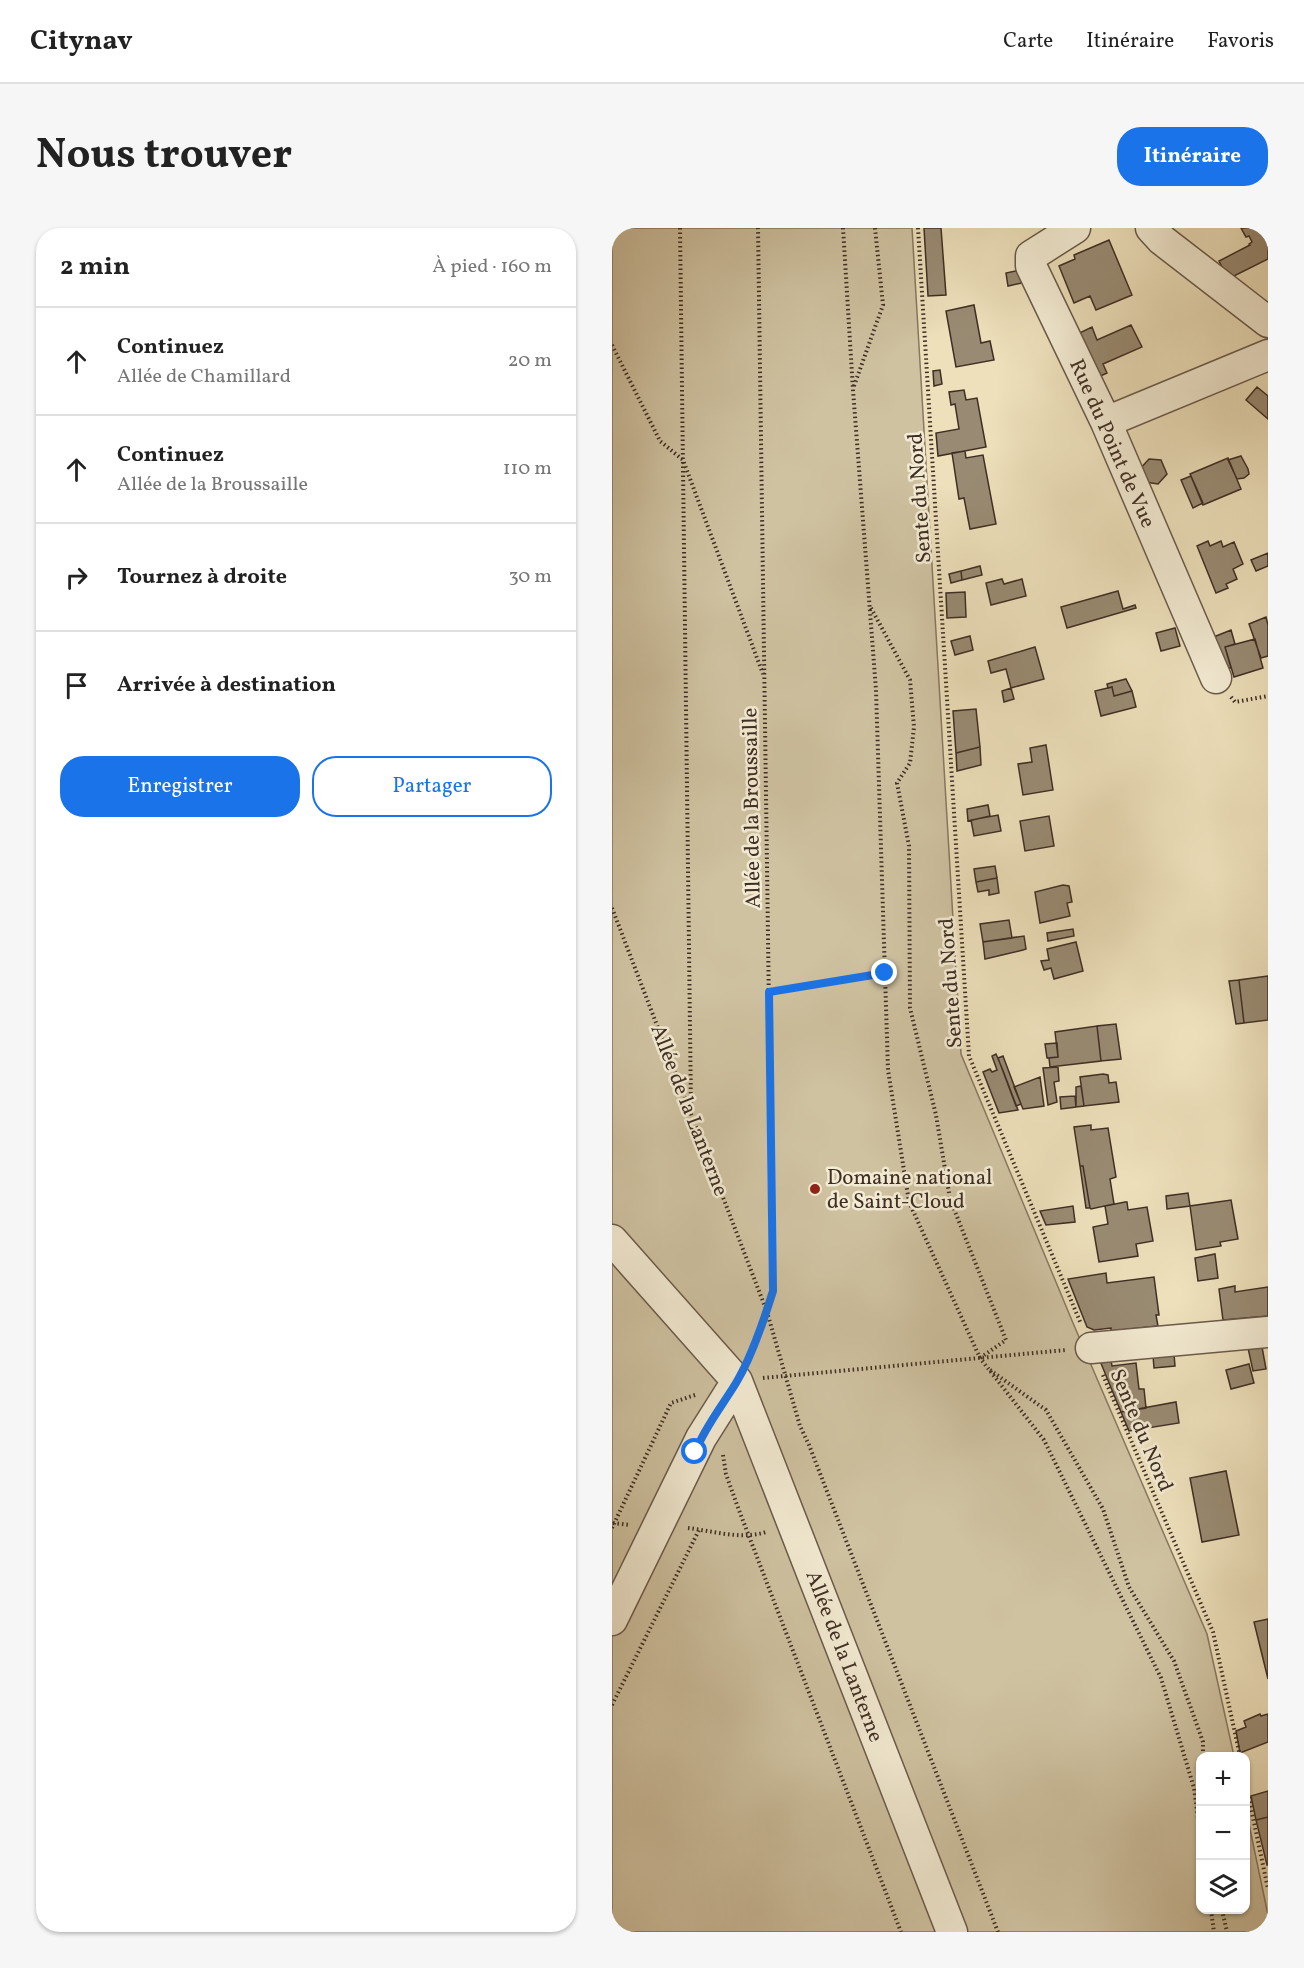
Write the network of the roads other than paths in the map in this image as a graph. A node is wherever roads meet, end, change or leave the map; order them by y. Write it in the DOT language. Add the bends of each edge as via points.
graph roads {
  1 [pos="1075,228"];
  2 [pos="1151,228"];
  3 [pos="1268,322"];
  4 [pos="1268,355"];
  5 [pos="1106,422"];
  6 [pos="1216,678"];
  7 [pos="612,1240"];
  8 [pos="1268,1332"];
  9 [pos="1091,1348"];
  10 [pos="737,1381"];
  11 [pos="612,1620"];
  12 [pos="952,1932"];
  1 -- 5 [label="street, Rue du Point de Vue" via="1031,256 1031,266"];
  2 -- 3 [label="street"];
  4 -- 5 [label="street"];
  5 -- 6 [label="street, Rue du Point de Vue"];
  7 -- 10 [label="street"];
  8 -- 9 [label="street"];
  10 -- 11 [label="street" via="701,1437"];
  10 -- 12 [label="street, Allée de la Lanterne"];
}
